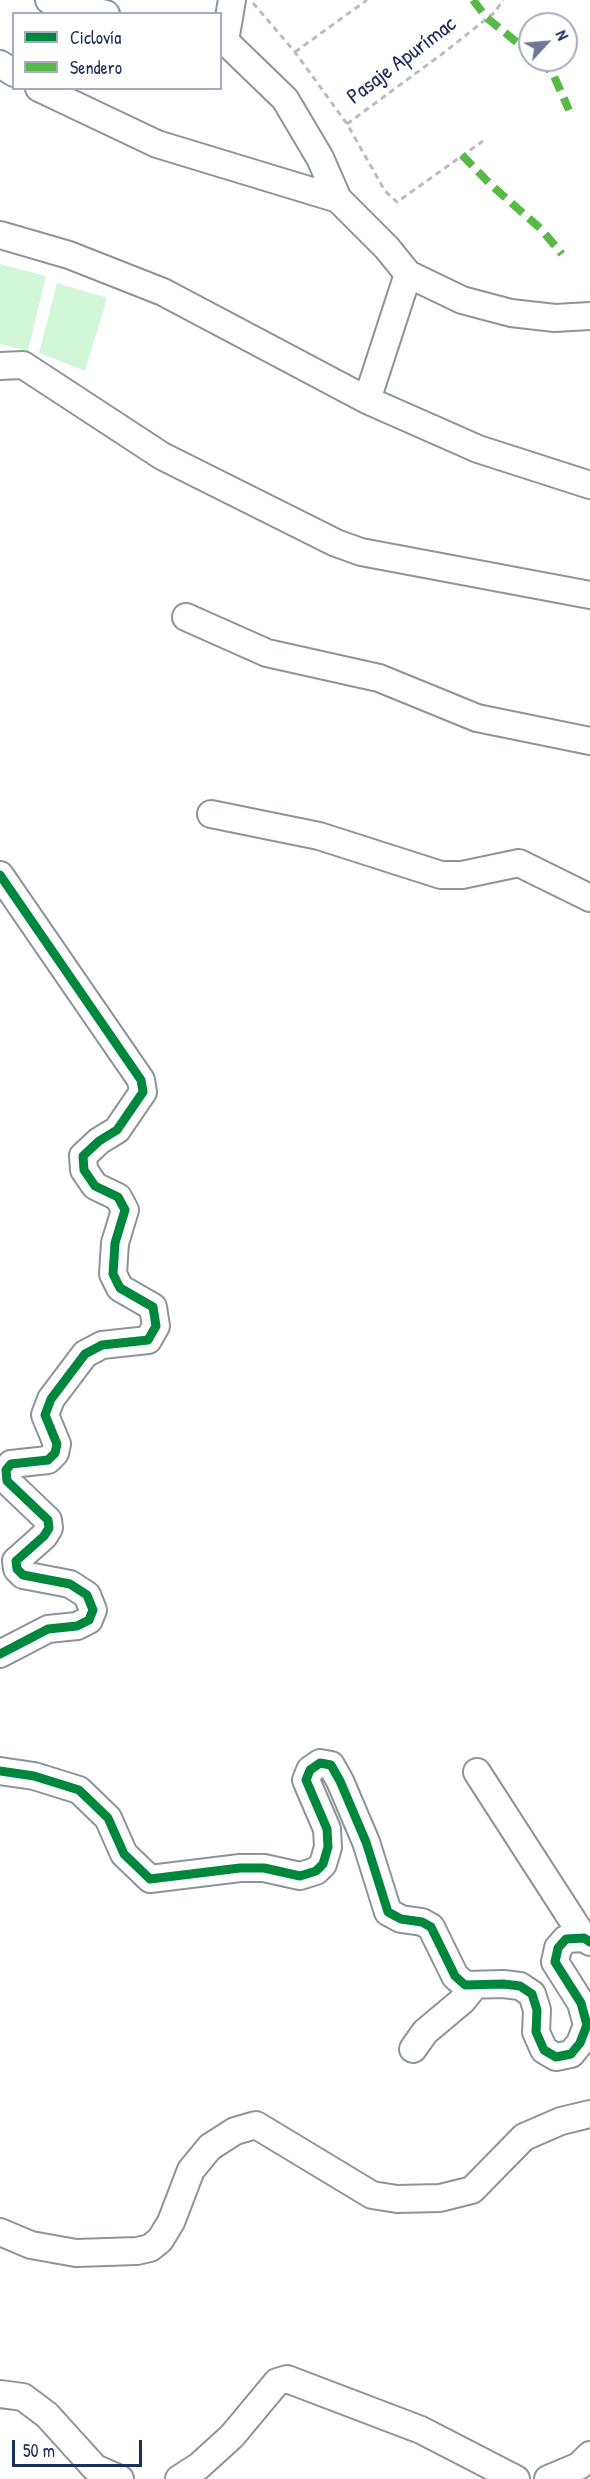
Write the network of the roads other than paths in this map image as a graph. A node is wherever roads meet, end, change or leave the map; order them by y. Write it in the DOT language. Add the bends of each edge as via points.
graph roads {
  1 [pos="49,0"];
  2 [pos="232,0"];
  3 [pos="98,12"];
  4 [pos="223,40"];
  5 [pos="43,90"];
  6 [pos="338,199"];
  7 [pos="0,235"];
  8 [pos="408,274"];
  9 [pos="590,316"];
  10 [pos="0,366"];
  11 [pos="368,400"];
  12 [pos="590,485"];
  13 [pos="590,594"];
  14 [pos="186,616"];
  15 [pos="590,741"];
  16 [pos="211,814"];
  17 [pos="0,875"];
  18 [pos="590,898"];
  19 [pos="0,1654"];
  20 [pos="0,1771"];
  21 [pos="477,1772"];
  22 [pos="587,1940"];
  23 [pos="475,1985"];
  24 [pos="413,2049"];
  25 [pos="590,2114"];
  26 [pos="0,2232"];
  27 [pos="0,2394"];
  28 [pos="590,2455"];
  29 [pos="120,2479"];
  30 [pos="179,2479"];
  31 [pos="516,2479"];
  32 [pos="548,2479"];
  1 -- 3 [label="street"];
  2 -- 4 [label="street"];
  4 -- 6 [label="street" via="285,99 320,158"];
  5 -- 6 [label="street" via="157,144"];
  6 -- 8 [label="street"];
  7 -- 11 [label="street" via="69,255 163,292"];
  8 -- 9 [label="street" via="462,300 511,313 555,318"];
  8 -- 11 [label="street"];
  10 -- 13 [label="street" via="24,365 162,456 336,543 361,552"];
  11 -- 12 [label="street" via="478,449"];
  14 -- 15 [label="street" via="252,648 379,678 477,718"];
  16 -- 18 [label="street" via="319,836 441,875 462,875 519,862"];
  17 -- 19 [label="street" via="141,1080 143,1092 117,1130 83,1156 84,1170 95,1186 118,1197 125,1210 115,1243 113,1274 120,1288 153,1307 156,1326 148,1340 102,1345 85,1354 51,1399 45,1415 57,1444 55,1454 48,1460 11,1464 6,1470 7,1481 48,1520 49,1528 16,1561 17,1569 23,1575 70,1584 87,1595 93,1610 89,1620 77,1626 48,1629"];
  20 -- 23 [label="street" via="34,1776 79,1790 108,1818 124,1854 150,1879 240,1868 264,1868 300,1876 316,1871 328,1847 327,1829 306,1779 320,1763 331,1765 366,1842 388,1912 431,1927 455,1976 465,1985"];
  21 -- 22 [label="street"];
  22 -- 23 [label="street" via="566,1939 558,1948 555,1962 581,2003 587,2025 571,2054 556,2057 544,2050 536,2032 537,2010 532,1994 520,1986"];
  23 -- 24 [label="street" via="425,2032"];
  25 -- 26 [label="street" via="524,2137 472,2190 440,2198 372,2195 256,2125 235,2131 210,2147 191,2170 171,2222 150,2248 137,2252 76,2253 31,2245"];
  27 -- 29 [label="street" via="23,2397 47,2415 95,2468"];
  28 -- 32 [label="street" via="579,2466"];
  30 -- 31 [label="street" via="232,2436 277,2382 287,2379 421,2430"];
}
